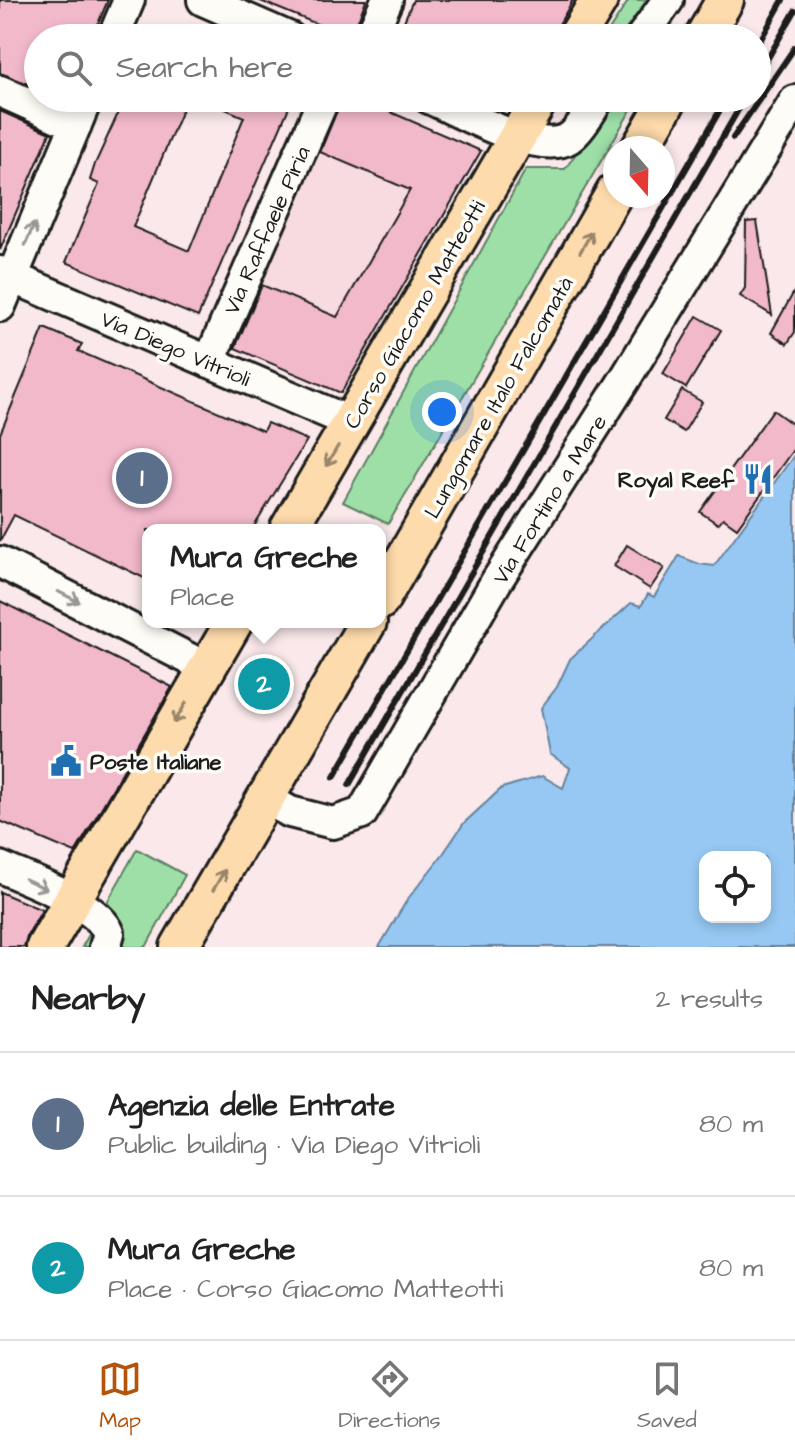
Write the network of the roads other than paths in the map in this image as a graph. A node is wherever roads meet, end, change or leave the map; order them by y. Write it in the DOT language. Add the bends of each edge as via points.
graph roads {
  1 [pos="129,0"];
  2 [pos="203,0"];
  3 [pos="387,0"];
  4 [pos="599,0"];
  5 [pos="668,0"];
  6 [pos="725,0"];
  7 [pos="236,6"];
  8 [pos="119,24"];
  9 [pos="266,24"];
  10 [pos="376,24"];
  11 [pos="584,24"];
  12 [pos="651,24"];
  13 [pos="711,24"];
  14 [pos="0,91"];
  15 [pos="24,97"];
  16 [pos="795,101"];
  17 [pos="82,112"];
  18 [pos="318,112"];
  19 [pos="461,112"];
  20 [pos="531,112"];
  21 [pos="589,112"];
  22 [pos="661,112"];
  23 [pos="516,136"];
  24 [pos="647,136"];
  25 [pos="606,208"];
  26 [pos="6,275"];
  27 [pos="0,306"];
  28 [pos="209,362"];
  29 [pos="352,423"];
  30 [pos="292,524"];
  31 [pos="0,562"];
  32 [pos="386,591"];
  33 [pos="230,628"];
  34 [pos="365,628"];
  35 [pos="207,668"];
  36 [pos="267,799"];
  37 [pos="0,867"];
  38 [pos="72,900"];
  39 [pos="45,947"];
  40 [pos="105,947"];
  41 [pos="179,947"];
  1 -- 8 [label="street"];
  2 -- 7 [label="street"];
  3 -- 10 [label="street"];
  4 -- 11 [label="main road"];
  5 -- 12 [label="street"];
  6 -- 13 [label="main road"];
  7 -- 9 [label="street"];
  14 -- 15 [label="street"];
  16 -- 36 [label="street, Via Fortino a Mare" via="496,582 362,813 333,823 290,812"];
  26 -- 17 [label="street, one-way"];
  18 -- 28 [label="street, Via Raffaele Piria"];
  19 -- 23 [label="street"];
  20 -- 23 [label="main road, Corso Giacomo Matteotti"];
  21 -- 23 [label="street" via="572,137 556,144"];
  22 -- 24 [label="main road"];
  23 -- 29 [label="main road, Corso Giacomo Matteotti"];
  32 -- 25 [label="main road, Lungomare Italo Falcomatà, one-way"];
  26 -- 27 [label="street"];
  26 -- 28 [label="street, Via Diego Vitrioli"];
  28 -- 29 [label="street, Via Diego Vitrioli"];
  29 -- 30 [label="main road, Corso Giacomo Matteotti, one-way"];
  31 -- 35 [label="street, one-way"];
  33 -- 35 [label="main road"];
  34 -- 36 [label="main road"];
  35 -- 38 [label="main road, one-way"];
  41 -- 36 [label="main road, one-way"];
  37 -- 38 [label="street, one-way"];
  38 -- 39 [label="main road"];
  38 -- 40 [label="street" via="103,922 109,933"];
}
